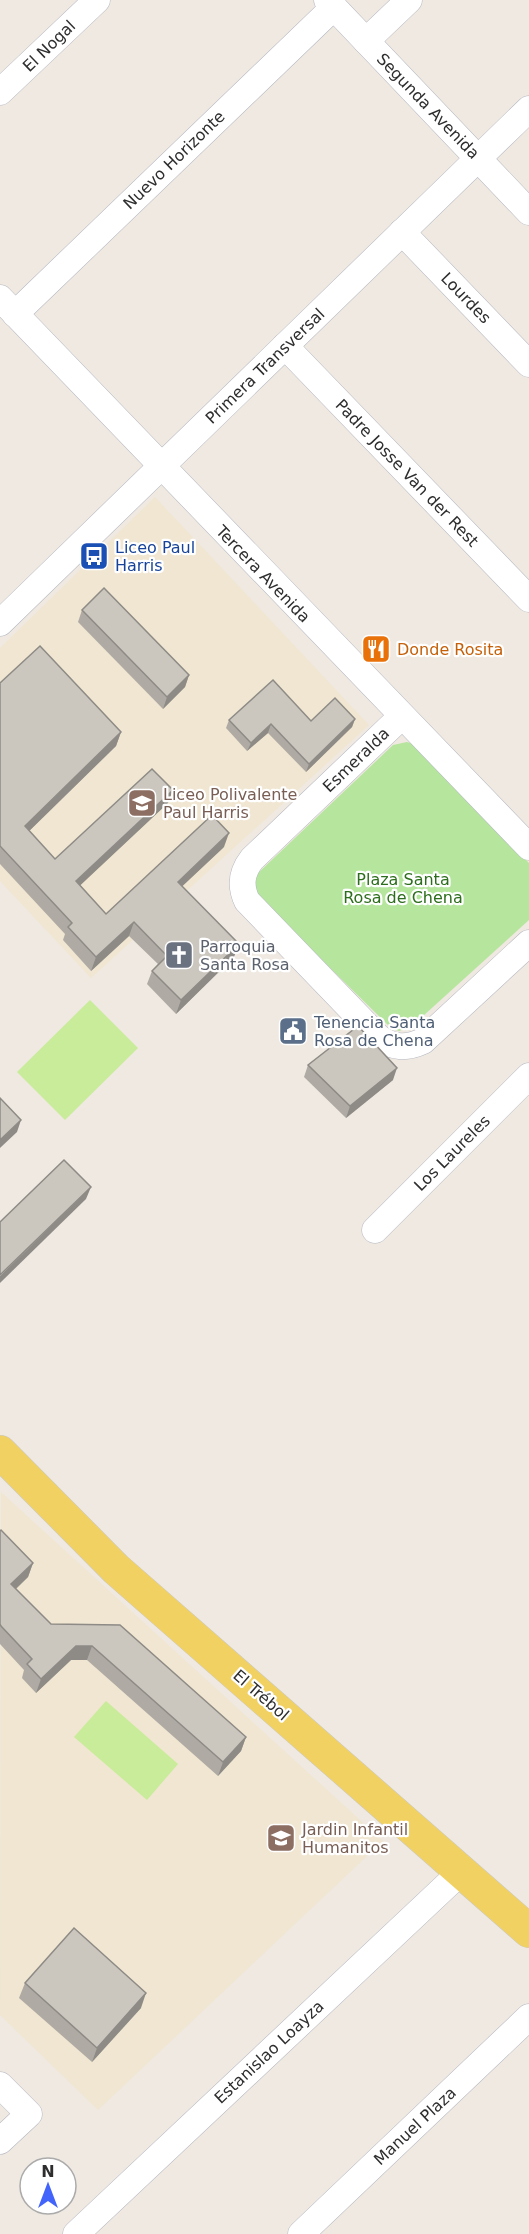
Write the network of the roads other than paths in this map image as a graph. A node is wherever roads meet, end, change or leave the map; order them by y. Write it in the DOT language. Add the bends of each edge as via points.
graph roads {
  1 [pos="97,0"];
  2 [pos="409,0"];
  3 [pos="330,4"];
  4 [pos="366,41"];
  5 [pos="0,93"];
  6 [pos="529,109"];
  7 [pos="478,159"];
  8 [pos="529,212"];
  9 [pos="402,232"];
  10 [pos="7,306"];
  11 [pos="285,346"];
  12 [pos="529,364"];
  13 [pos="160,467"];
  14 [pos="529,599"];
  15 [pos="0,624"];
  16 [pos="402,716"];
  17 [pos="529,847"];
  18 [pos="529,943"];
  19 [pos="529,1076"];
  20 [pos="375,1230"];
  21 [pos="0,1452"];
  22 [pos="462,1871"];
  23 [pos="529,1931"];
  24 [pos="529,2017"];
  25 [pos="0,2085"];
  26 [pos="0,2141"];
  27 [pos="76,2234"];
  28 [pos="301,2234"];
  1 -- 5 [label="street, El Nogal"];
  2 -- 4 [label="street"];
  3 -- 4 [label="street, Segunda Avenida"];
  3 -- 10 [label="street, Nuevo Horizonte"];
  4 -- 7 [label="street, Segunda Avenida"];
  6 -- 7 [label="street, Primera Transversal"];
  7 -- 8 [label="street, Segunda Avenida"];
  7 -- 9 [label="street, Primera Transversal"];
  9 -- 11 [label="street, Primera Transversal"];
  9 -- 12 [label="street, Lourdes"];
  10 -- 13 [label="street, Tercera Avenida"];
  11 -- 13 [label="street, Primera Transversal"];
  11 -- 14 [label="street, Padre Josse Van der Rest"];
  13 -- 15 [label="street, Primera Transversal"];
  13 -- 16 [label="street, Tercera Avenida"];
  16 -- 17 [label="street, Tercera Avenida"];
  16 -- 18 [label="street, Esmeralda" via="252,859 243,875 243,893 252,909 370,1028 386,1042 404,1047 423,1041"];
  19 -- 20 [label="street, Los Laureles"];
  21 -- 22 [label="main road, El Trébol" via="116,1569"];
  22 -- 23 [label="main road, El Trébol"];
  22 -- 27 [label="street, Estanislao Loayza"];
  24 -- 28 [label="street, Manuel Plaza"];
  25 -- 26 [label="street" via="29,2114"];
}
